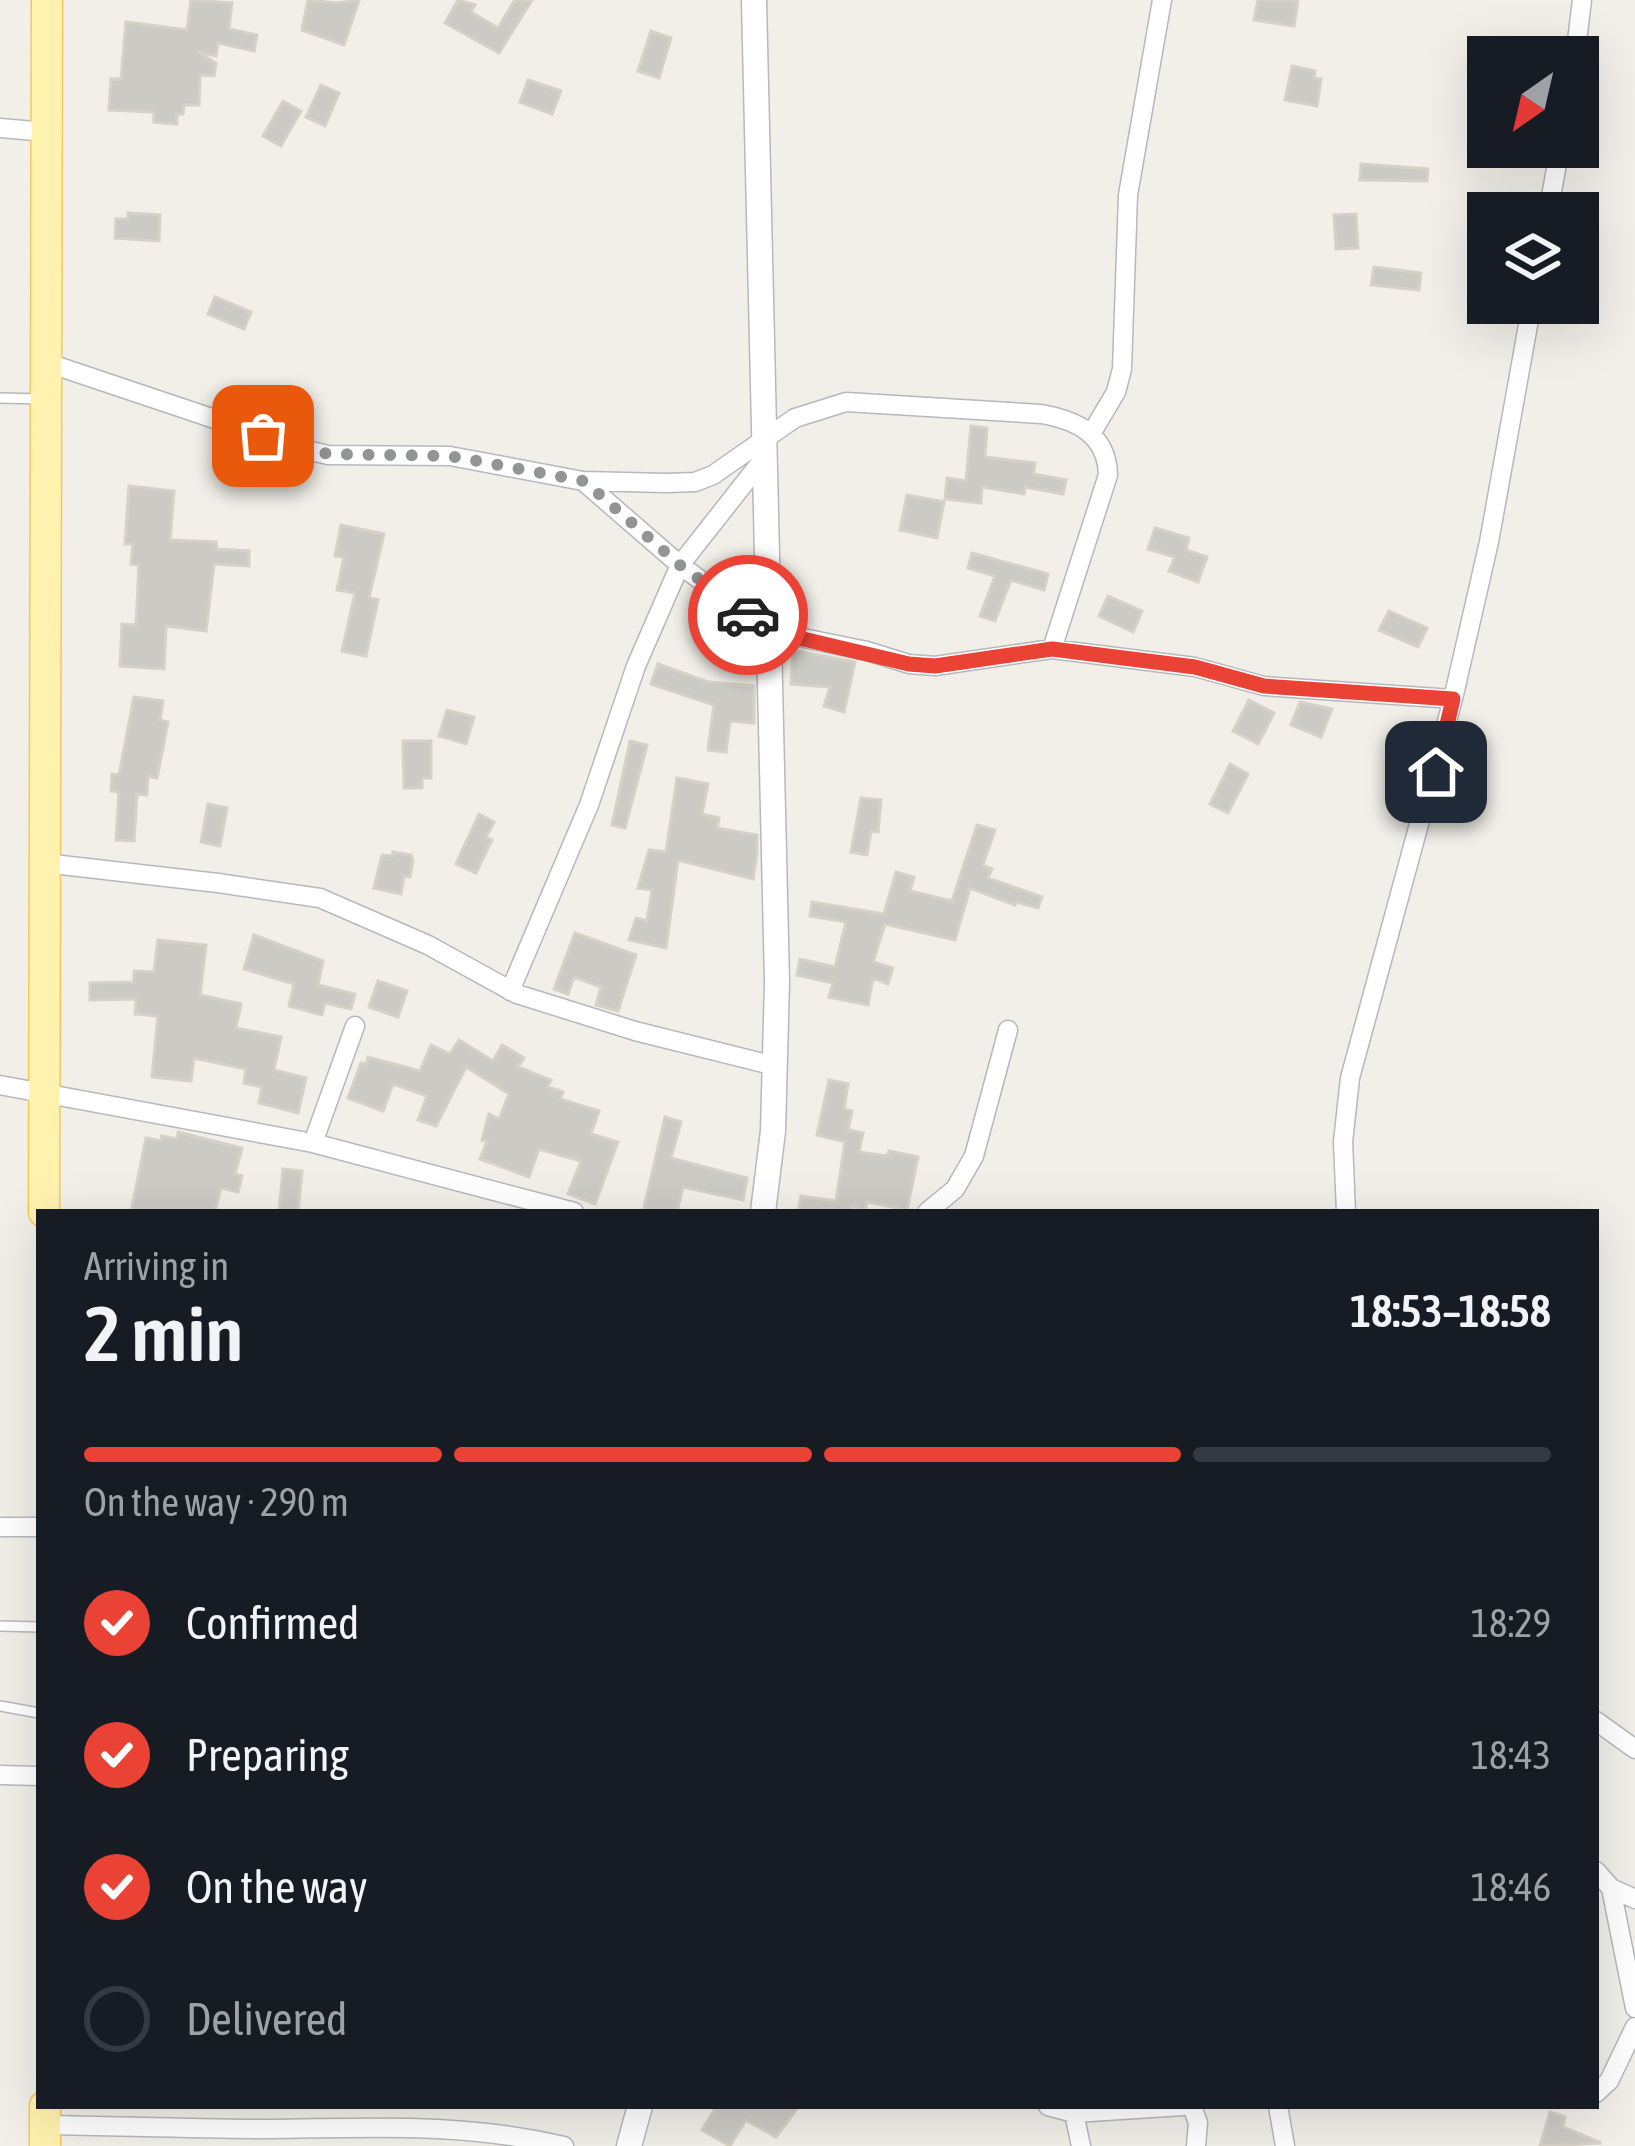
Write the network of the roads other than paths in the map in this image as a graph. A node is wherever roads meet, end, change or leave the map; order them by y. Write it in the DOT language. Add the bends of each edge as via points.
graph roads {
  1 [pos="47,0"];
  2 [pos="754,0"];
  3 [pos="1162,0"];
  4 [pos="1582,0"];
  5 [pos="1578,36"];
  6 [pos="0,128"];
  7 [pos="46,132"];
  8 [pos="1528,324"];
  9 [pos="45,362"];
  10 [pos="0,398"];
  11 [pos="45,399"];
  12 [pos="1091,434"];
  13 [pos="764,449"];
  14 [pos="584,481"];
  15 [pos="680,565"];
  16 [pos="769,631"];
  17 [pos="1052,649"];
  18 [pos="1453,699"];
  19 [pos="44,863"];
  20 [pos="510,991"];
  21 [pos="355,1026"];
  22 [pos="1008,1030"];
  23 [pos="775,1066"];
  24 [pos="0,1085"];
  25 [pos="43,1096"];
  26 [pos="313,1143"];
  27 [pos="524,1205"];
  28 [pos="44,1209"];
  29 [pos="764,1209"];
  30 [pos="931,1209"];
  31 [pos="1346,1209"];
  32 [pos="0,1527"];
  33 [pos="36,1527"];
  34 [pos="0,1626"];
  35 [pos="36,1627"];
  36 [pos="0,1706"];
  37 [pos="36,1712"];
  38 [pos="1599,1722"];
  39 [pos="1635,1749"];
  40 [pos="0,1775"];
  41 [pos="36,1776"];
  42 [pos="1599,1874"];
  43 [pos="1611,1888"];
  44 [pos="1635,1899"];
  45 [pos="1635,2008"];
  46 [pos="1635,2027"];
  47 [pos="1599,2090"];
  48 [pos="639,2109"];
  49 [pos="1059,2109"];
  50 [pos="1139,2109"];
  51 [pos="1189,2109"];
  52 [pos="1278,2109"];
  53 [pos="1074,2113"];
  54 [pos="45,2126"];
  55 [pos="564,2146"];
  56 [pos="629,2146"];
  57 [pos="1082,2146"];
  58 [pos="1196,2146"];
  59 [pos="1285,2146"];
  1 -- 7 [label="main road"];
  2 -- 13 [label="street"];
  3 -- 12 [label="street" via="1128,195 1122,369"];
  4 -- 5 [label="street"];
  6 -- 7 [label="street"];
  7 -- 9 [label="main road"];
  8 -- 18 [label="street"];
  9 -- 11 [label="main road"];
  9 -- 14 [label="street" via="307,450 450,456"];
  10 -- 11 [label="lane"];
  11 -- 19 [label="main road"];
  12 -- 13 [label="street" via="1071,419 1041,414 846,402 795,418"];
  12 -- 17 [label="street" via="1108,459 1108,475"];
  13 -- 14 [label="street" via="695,482"];
  13 -- 15 [label="street"];
  13 -- 16 [label="street"];
  14 -- 15 [label="street"];
  15 -- 16 [label="street"];
  15 -- 20 [label="street"];
  16 -- 17 [label="street" via="935,666"];
  16 -- 23 [label="street"];
  17 -- 18 [label="street" via="1195,667 1264,686"];
  18 -- 31 [label="street" via="1350,1078"];
  19 -- 20 [label="street" via="320,898"];
  19 -- 25 [label="main road"];
  20 -- 23 [label="street"];
  21 -- 26 [label="street"];
  22 -- 30 [label="street" via="974,1156 956,1189"];
  23 -- 29 [label="street"];
  24 -- 25 [label="street"];
  25 -- 26 [label="street"];
  25 -- 28 [label="main road"];
  26 -- 27 [label="street"];
  32 -- 33 [label="street"];
  34 -- 35 [label="lane"];
  36 -- 37 [label="lane"];
  38 -- 39 [label="street"];
  40 -- 41 [label="street"];
  42 -- 43 [label="street"];
  43 -- 44 [label="street"];
  43 -- 45 [label="street"];
  46 -- 47 [label="street"];
  48 -- 56 [label="street"];
  49 -- 53 [label="street"];
  50 -- 53 [label="street"];
  51 -- 58 [label="street" via="1198,2123"];
  52 -- 59 [label="street"];
  53 -- 57 [label="street"];
  54 -- 55 [label="street" via="440,2126"];
}
